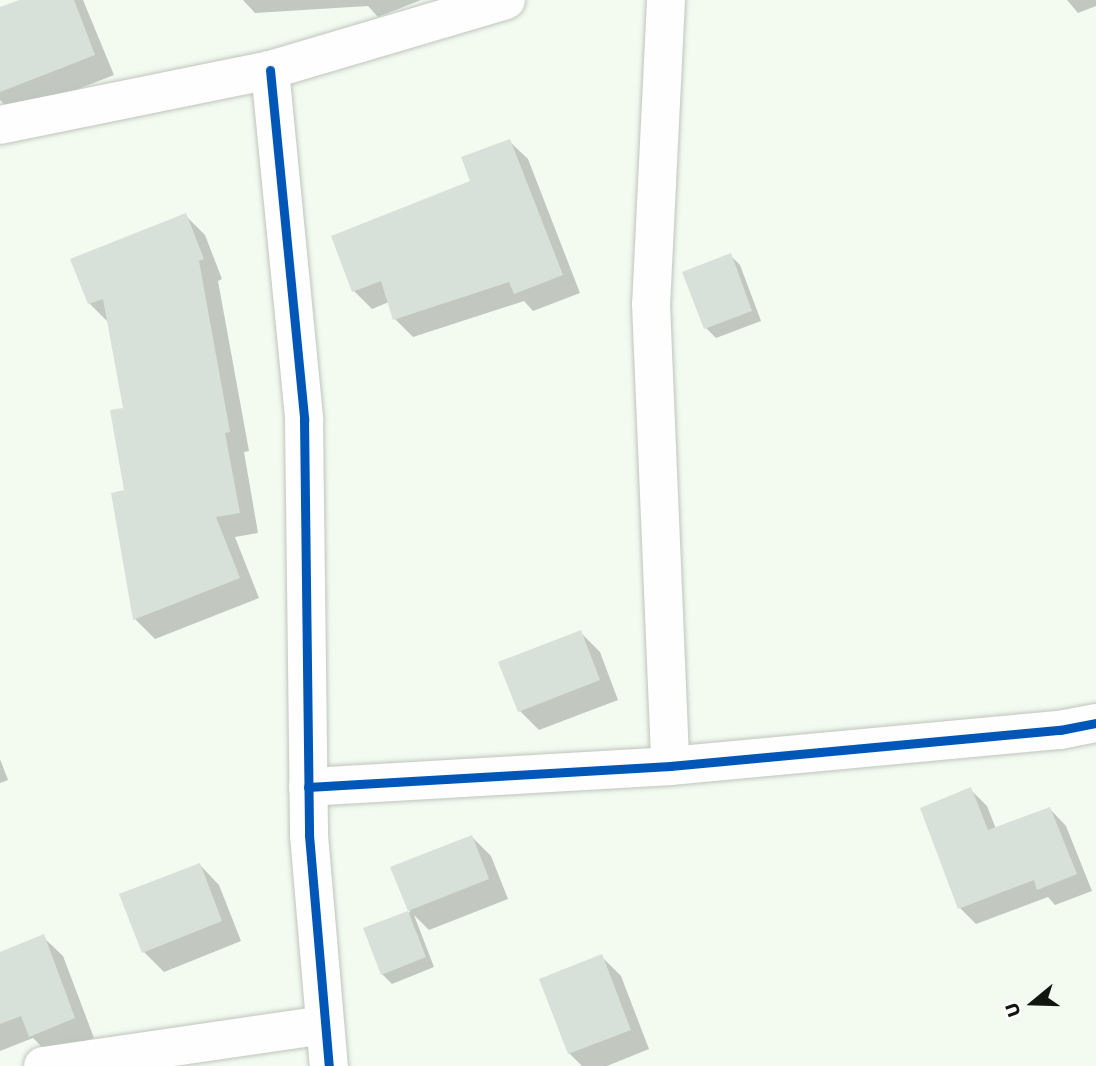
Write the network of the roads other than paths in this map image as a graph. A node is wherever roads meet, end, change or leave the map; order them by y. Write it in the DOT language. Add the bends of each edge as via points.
graph roads {
  1 [pos="506,0"];
  2 [pos="666,0"];
  3 [pos="270,70"];
  4 [pos="0,125"];
  5 [pos="1096,723"];
  6 [pos="670,766"];
  7 [pos="308,787"];
  8 [pos="325,1025"];
  9 [pos="43,1066"];
  10 [pos="329,1066"];
  1 -- 3 [label="street"];
  2 -- 6 [label="street" via="652,303"];
  3 -- 4 [label="street"];
  3 -- 7 [label="street" via="304,419"];
  5 -- 6 [label="street"];
  6 -- 7 [label="street"];
  7 -- 8 [label="street"];
  8 -- 9 [label="street"];
  8 -- 10 [label="street"];
}
